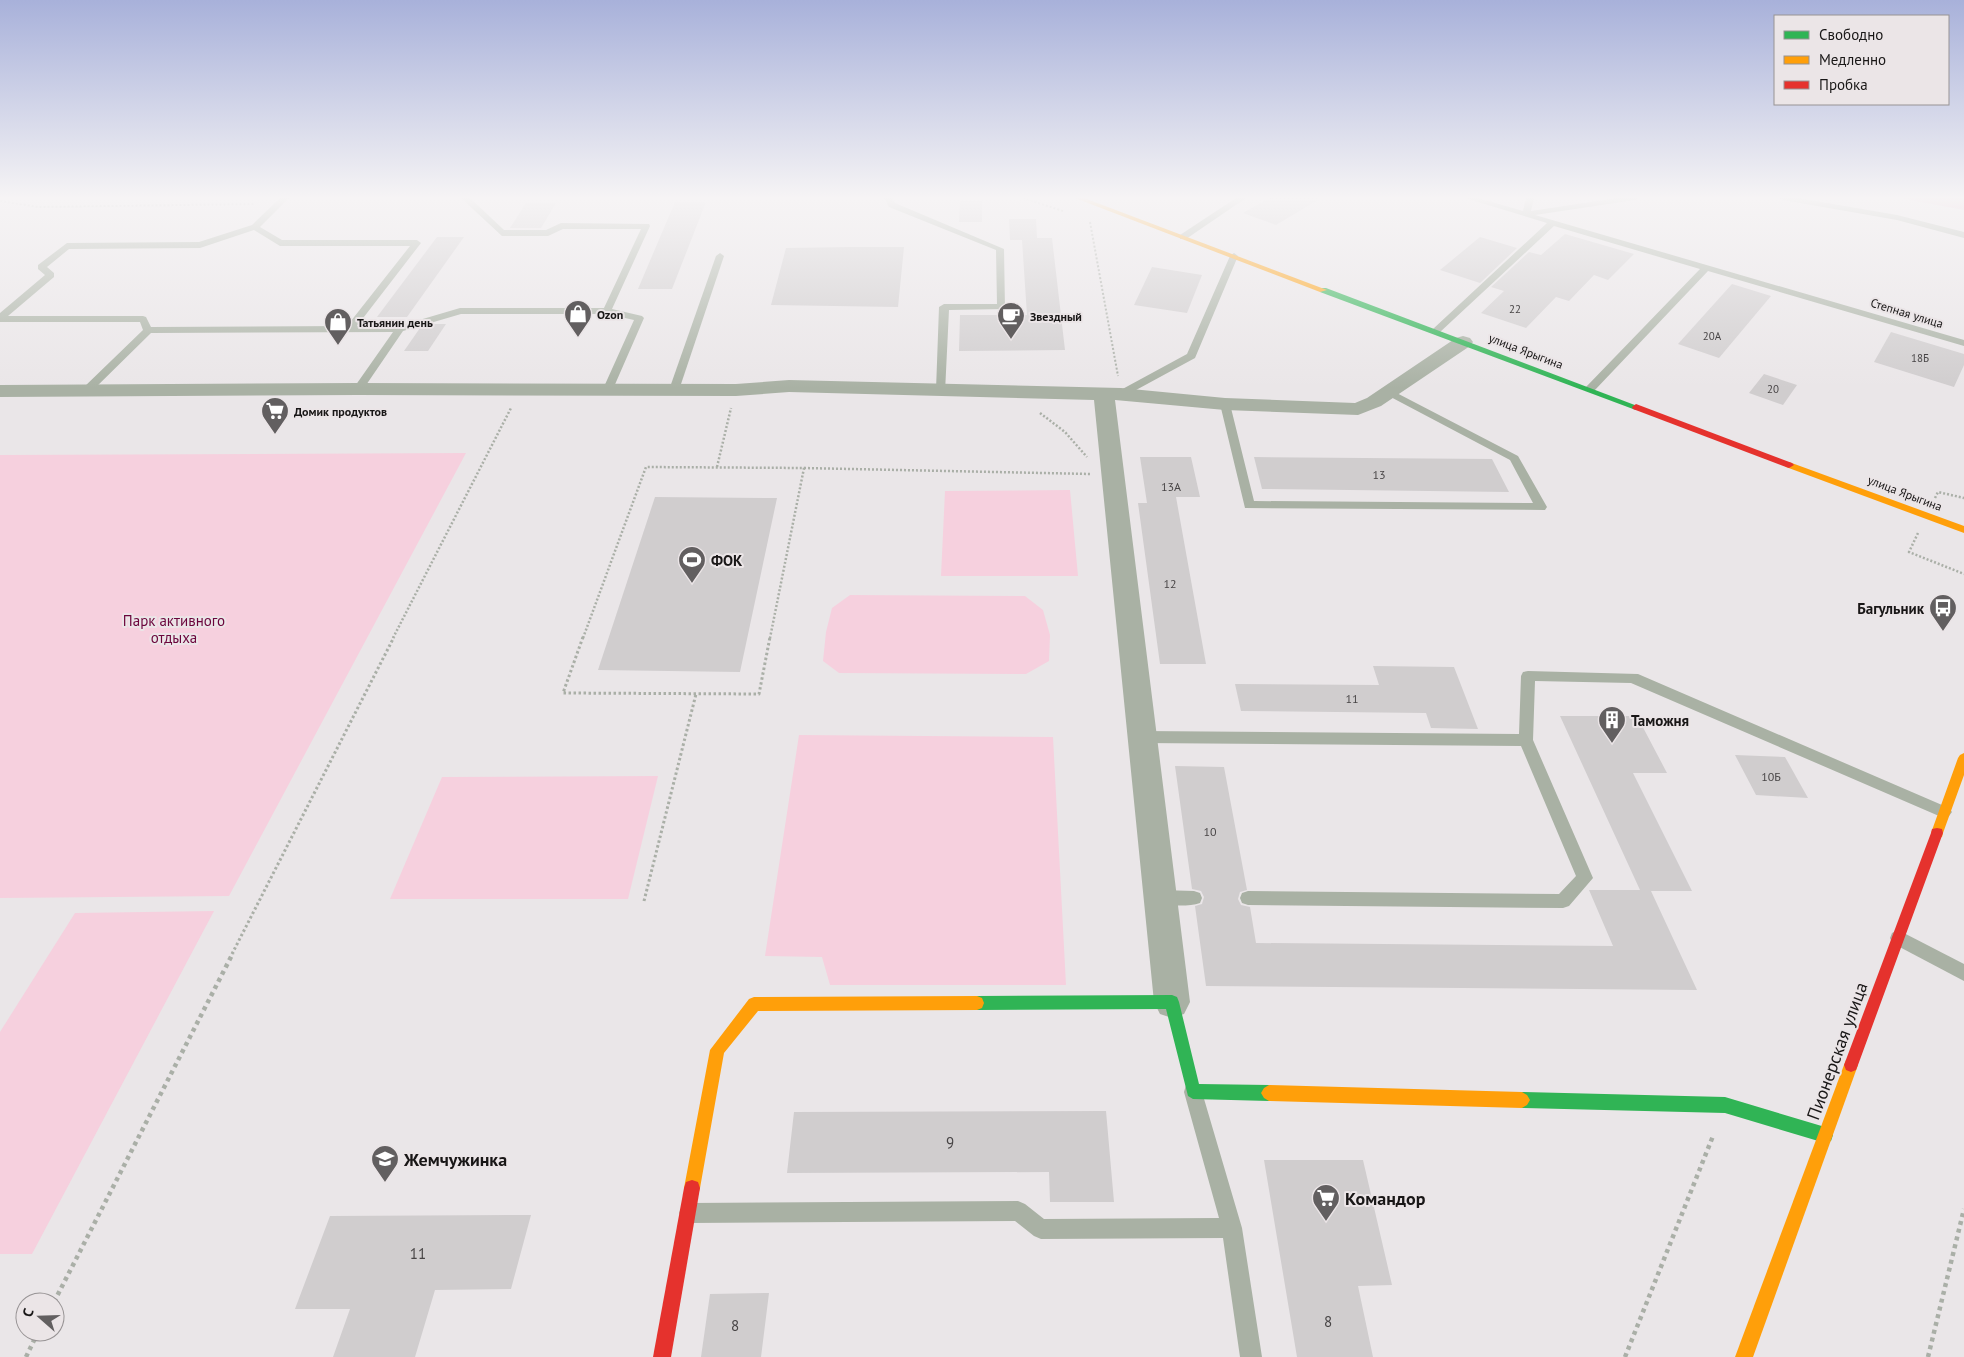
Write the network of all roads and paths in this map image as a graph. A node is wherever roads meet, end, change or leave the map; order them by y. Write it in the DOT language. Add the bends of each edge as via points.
graph roads {
  1 [pos="49,261"];
  2 [pos="403,261"];
  3 [pos="630,261"];
  4 [pos="718,261"];
  5 [pos="1000,261"];
  6 [pos="1095,261"];
  7 [pos="1232,261"];
  8 [pos="1248,261"];
  9 [pos="1511,261"];
  10 [pos="1688,261"];
  11 [pos="1707,267"];
  12 [pos="607,311"];
  13 [pos="0,319"];
  14 [pos="350,329"];
  15 [pos="400,329"];
  16 [pos="148,330"];
  17 [pos="1436,332"];
  18 [pos="1463,342"];
  19 [pos="1964,344"];
  20 [pos="358,389"];
  21 [pos="520,389"];
  22 [pos="608,389"];
  23 [pos="1590,389"];
  24 [pos="86,390"];
  25 [pos="674,390"];
  26 [pos="736,390"];
  27 [pos="941,390"];
  28 [pos="1004,392"];
  29 [pos="1389,392"];
  30 [pos="3,394"];
  31 [pos="1112,394"];
  32 [pos="1226,404"];
  33 [pos="717,467"];
  34 [pos="804,468"];
  35 [pos="1113,475"];
  36 [pos="1964,530"];
  37 [pos="696,694"];
  38 [pos="1142,737"];
  39 [pos="1526,740"];
  40 [pos="1964,758"];
  41 [pos="1944,812"];
  42 [pos="1160,897"];
  43 [pos="1194,898"];
  44 [pos="1248,898"];
  45 [pos="644,901"];
  46 [pos="1898,938"];
  47 [pos="1964,973"];
  48 [pos="1172,1002"];
  49 [pos="1193,1091"];
  50 [pos="1725,1105"];
  51 [pos="1825,1135"];
  52 [pos="1964,1209"];
  53 [pos="687,1213"];
  54 [pos="1232,1228"];
  55 [pos="59,1292"];
  56 [pos="33,1342"];
  57 [pos="26,1357"];
  58 [pos="662,1357"];
  59 [pos="1251,1357"];
  60 [pos="1625,1357"];
  61 [pos="1744,1357"];
  62 [pos="1928,1357"];
  1 -- 13 [label="lane" via="41,268 52,275"];
  2 -- 14 [label="lane"];
  3 -- 12 [label="lane"];
  4 -- 25 [label="lane"];
  5 -- 27 [label="lane" via="1002,307 944,307"];
  6 -- 31 [label="path"];
  7 -- 31 [label="lane" via="1191,356"];
  8 -- 17 [label="street, улица Ярыгина"];
  9 -- 17 [label="lane"];
  10 -- 11 [label="lane, Степная улица"];
  11 -- 19 [label="lane, Степная улица"];
  11 -- 23 [label="lane"];
  12 -- 15 [label="lane" via="460,311"];
  12 -- 22 [label="lane" via="639,318"];
  13 -- 16 [label="lane" via="143,319"];
  14 -- 15 [label="lane"];
  14 -- 16 [label="lane"];
  15 -- 20 [label="lane"];
  16 -- 24 [label="lane"];
  17 -- 18 [label="street, улица Ярыгина"];
  18 -- 23 [label="street, улица Ярыгина"];
  18 -- 29 [label="street"];
  20 -- 21 [label="street"];
  20 -- 24 [label="street"];
  21 -- 22 [label="street"];
  21 -- 55 [label="path"];
  22 -- 25 [label="street"];
  23 -- 36 [label="street, улица Ярыгина"];
  24 -- 30 [label="street"];
  25 -- 26 [label="street"];
  26 -- 27 [label="street" via="790,386"];
  26 -- 33 [label="path"];
  27 -- 28 [label="street"];
  28 -- 31 [label="street"];
  28 -- 35 [label="path" via="1065,432 1083,454"];
  29 -- 32 [label="street" via="1358,409"];
  29 -- 32 [label="lane" via="1514,458 1541,508 1250,504"];
  31 -- 32 [label="street"];
  31 -- 35 [label="street"];
  33 -- 34 [label="path"];
  33 -- 37 [label="path" via="646,467 563,693"];
  34 -- 35 [label="path"];
  34 -- 37 [label="path" via="759,694"];
  35 -- 38 [label="street"];
  37 -- 45 [label="path"];
  38 -- 39 [label="lane"];
  38 -- 42 [label="street"];
  39 -- 41 [label="lane" via="1528,676 1633,678"];
  39 -- 44 [label="lane" via="1585,878 1562,901"];
  40 -- 41 [label="street, Пионерская улица"];
  41 -- 46 [label="street, Пионерская улица"];
  42 -- 43 [label="lane"];
  42 -- 48 [label="street"];
  46 -- 47 [label="lane"];
  46 -- 51 [label="street, Пионерская улица"];
  48 -- 49 [label="street"];
  48 -- 53 [label="street" via="754,1004 717,1050"];
  49 -- 50 [label="street"];
  49 -- 54 [label="lane"];
  50 -- 51 [label="street"];
  50 -- 60 [label="path"];
  51 -- 61 [label="street, Пионерская улица"];
  52 -- 62 [label="path"];
  53 -- 54 [label="lane" via="1018,1211 1041,1229"];
  53 -- 58 [label="street"];
  54 -- 59 [label="lane"];
  56 -- 57 [label="path"];
}
